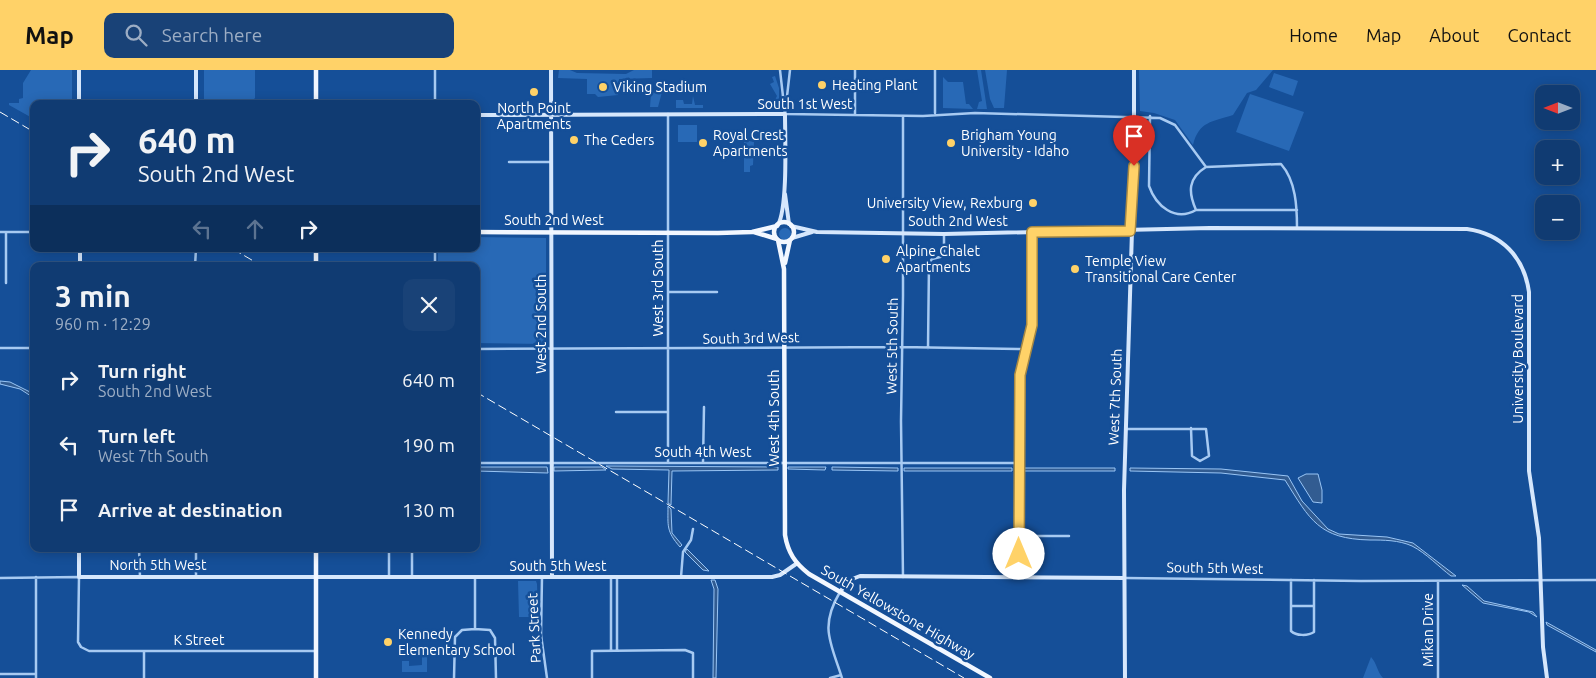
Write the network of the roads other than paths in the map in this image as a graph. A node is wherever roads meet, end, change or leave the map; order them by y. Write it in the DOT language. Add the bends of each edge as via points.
graph roads {
  1 [pos="79,70"];
  2 [pos="196,70"];
  3 [pos="316,70"];
  4 [pos="435,70"];
  5 [pos="551,70"];
  6 [pos="780,70"];
  7 [pos="790,70"];
  8 [pos="854,70"];
  9 [pos="935,70"];
  10 [pos="1134,70"];
  11 [pos="79,100"];
  12 [pos="196,100"];
  13 [pos="316,100"];
  14 [pos="435,100"];
  15 [pos="551,114"];
  16 [pos="668,114"];
  17 [pos="785,114"];
  18 [pos="935,114"];
  19 [pos="480,115"];
  20 [pos="855,115"];
  21 [pos="903,116"];
  22 [pos="1134,116"];
  23 [pos="1150,116"];
  24 [pos="509,162"];
  25 [pos="551,162"];
  26 [pos="1206,167"];
  27 [pos="784,189"];
  28 [pos="1196,210"];
  29 [pos="1297,210"];
  30 [pos="777,225"];
  31 [pos="790,225"];
  32 [pos="1297,228"];
  33 [pos="551,230"];
  34 [pos="1130,231"];
  35 [pos="0,232"];
  36 [pos="6,232"];
  37 [pos="30,232"];
  38 [pos="480,232"];
  39 [pos="668,232"];
  40 [pos="752,232"];
  41 [pos="817,232"];
  42 [pos="1032,232"];
  43 [pos="903,233"];
  44 [pos="944,234"];
  45 [pos="791,239"];
  46 [pos="777,240"];
  47 [pos="784,270"];
  48 [pos="6,283"];
  49 [pos="668,292"];
  50 [pos="717,292"];
  51 [pos="902,347"];
  52 [pos="0,348"];
  53 [pos="30,348"];
  54 [pos="786,348"];
  55 [pos="928,348"];
  56 [pos="480,349"];
  57 [pos="552,349"];
  58 [pos="668,350"];
  59 [pos="1025,352"];
  60 [pos="704,408"];
  61 [pos="616,412"];
  62 [pos="668,412"];
  63 [pos="1190,428"];
  64 [pos="1126,429"];
  65 [pos="668,462"];
  66 [pos="703,462"];
  67 [pos="784,462"];
  68 [pos="901,462"];
  69 [pos="480,463"];
  70 [pos="1019,463"];
  71 [pos="552,464"];
  72 [pos="693,530"];
  73 [pos="1019,536"];
  74 [pos="1069,536"];
  75 [pos="79,552"];
  76 [pos="140,552"];
  77 [pos="196,552"];
  78 [pos="316,552"];
  79 [pos="389,552"];
  80 [pos="412,552"];
  81 [pos="796,564"];
  82 [pos="140,576"];
  83 [pos="196,576"];
  84 [pos="316,576"];
  85 [pos="389,576"];
  86 [pos="412,576"];
  87 [pos="36,577"];
  88 [pos="79,577"];
  89 [pos="475,577"];
  90 [pos="542,577"];
  91 [pos="552,577"];
  92 [pos="611,577"];
  93 [pos="617,577"];
  94 [pos="681,577"];
  95 [pos="903,577"];
  96 [pos="1019,577"];
  97 [pos="0,578"];
  98 [pos="1124,578"];
  99 [pos="1290,580"];
  100 [pos="1314,580"];
  101 [pos="1541,580"];
  102 [pos="1596,580"];
  103 [pos="1438,581"];
  104 [pos="841,591"];
  105 [pos="1291,606"];
  106 [pos="1314,606"];
  107 [pos="475,629"];
  108 [pos="316,650"];
  109 [pos="617,650"];
  110 [pos="144,651"];
  111 [pos="611,651"];
  112 [pos="0,674"];
  113 [pos="36,676"];
  114 [pos="842,676"];
  115 [pos="144,678"];
  116 [pos="316,678"];
  117 [pos="454,678"];
  118 [pos="496,678"];
  119 [pos="547,678"];
  120 [pos="592,678"];
  121 [pos="693,678"];
  122 [pos="830,678"];
  123 [pos="990,678"];
  124 [pos="1125,678"];
  125 [pos="1438,678"];
  126 [pos="1547,678"];
  1 -- 11 [label="street"];
  2 -- 12 [label="street"];
  3 -- 13 [label="main road"];
  4 -- 14 [label="street"];
  5 -- 15 [label="street, West 2nd South"];
  6 -- 17 [label="street"];
  7 -- 17 [label="street"];
  8 -- 20 [label="street"];
  9 -- 18 [label="street"];
  10 -- 22 [label="street, West 7th South"];
  15 -- 16 [label="street, South 1st West"];
  15 -- 19 [label="street, South 1st West"];
  15 -- 25 [label="street, West 2nd South"];
  16 -- 17 [label="street, South 1st West"];
  16 -- 39 [label="street, West 3rd South"];
  17 -- 20 [label="street, South 1st West"];
  17 -- 27 [label="street"];
  18 -- 21 [label="street, South 1st West"];
  18 -- 22 [label="street, South 1st West"];
  20 -- 21 [label="street, South 1st West"];
  21 -- 43 [label="street, West 5th South"];
  22 -- 23 [label="street, South 1st West"];
  22 -- 34 [label="street, West 7th South"];
  23 -- 26 [label="street, South 1st West" via="1175,125"];
  23 -- 28 [label="street" via="1149,186 1152,196 1168,211 1186,215"];
  24 -- 25 [label="street"];
  25 -- 33 [label="street, West 2nd South"];
  26 -- 28 [label="street" via="1193,178 1190,187"];
  26 -- 29 [label="street" via="1280,164 1292,186"];
  27 -- 30 [label="street"];
  27 -- 31 [label="street"];
  28 -- 29 [label="street"];
  29 -- 32 [label="street"];
  30 -- 31 [label="main road"];
  30 -- 40 [label="main road, South 2nd West"];
  30 -- 46 [label="main road" via="774,232"];
  31 -- 41 [label="street, South 2nd West"];
  31 -- 45 [label="main road" via="794,232"];
  32 -- 34 [label="street, University Boulevard"];
  32 -- 101 [label="street, University Boulevard" via="1467,229 1498,239 1517,258 1529,292 1529,471 1540,538"];
  33 -- 38 [label="main road, South 2nd West"];
  33 -- 39 [label="main road, South 2nd West"];
  33 -- 57 [label="street, West 2nd South"];
  34 -- 42 [label="street, South 2nd West"];
  34 -- 64 [label="street, West 7th South"];
  35 -- 36 [label="street"];
  36 -- 37 [label="street"];
  36 -- 48 [label="street"];
  39 -- 40 [label="main road, South 2nd West"];
  39 -- 49 [label="street, West 3rd South"];
  40 -- 46 [label="main road, South 2nd West"];
  41 -- 43 [label="street, South 2nd West"];
  41 -- 45 [label="street, South 2nd West"];
  42 -- 44 [label="street, South 2nd West"];
  42 -- 59 [label="street" via="1032,325"];
  43 -- 44 [label="street, South 2nd West"];
  43 -- 51 [label="street, West 5th South"];
  44 -- 55 [label="street" via="944,256 929,263"];
  45 -- 46 [label="main road" via="786,242"];
  45 -- 47 [label="main road, West 4th South"];
  46 -- 47 [label="main road, West 4th South"];
  47 -- 54 [label="main road, West 4th South"];
  49 -- 50 [label="street"];
  49 -- 58 [label="street, West 3rd South"];
  51 -- 54 [label="street, South 3rd West"];
  51 -- 55 [label="street, South 3rd West"];
  51 -- 68 [label="street, West 5th South"];
  52 -- 53 [label="street"];
  54 -- 58 [label="street, South 3rd West"];
  54 -- 67 [label="main road, West 4th South"];
  55 -- 59 [label="street, South 3rd West" via="1020,349"];
  56 -- 57 [label="street, South 3rd West"];
  57 -- 58 [label="street, South 3rd West"];
  57 -- 71 [label="street, West 2nd South"];
  58 -- 62 [label="street, West 3rd South"];
  59 -- 70 [label="street" via="1020,375"];
  60 -- 66 [label="street"];
  61 -- 62 [label="street"];
  62 -- 65 [label="street, West 3rd South"];
  63 -- 63 [label="street" via="1206,429 1209,450 1206,460 1200,461 1192,456"];
  63 -- 64 [label="street"];
  64 -- 98 [label="street, West 7th South"];
  65 -- 66 [label="street, South 4th West"];
  65 -- 71 [label="street, South 4th West"];
  66 -- 67 [label="street, South 4th West"];
  67 -- 68 [label="street, South 4th West"];
  67 -- 81 [label="main road, West 4th South" via="785,535"];
  68 -- 70 [label="street, South 4th West"];
  68 -- 95 [label="street, West 5th South"];
  69 -- 71 [label="street, South 4th West"];
  70 -- 73 [label="street"];
  71 -- 91 [label="street, West 2nd South"];
  72 -- 94 [label="street" via="683,552"];
  73 -- 74 [label="street"];
  73 -- 96 [label="street"];
  75 -- 88 [label="street"];
  76 -- 82 [label="street"];
  77 -- 83 [label="street"];
  78 -- 84 [label="main road"];
  79 -- 85 [label="street"];
  80 -- 86 [label="street"];
  81 -- 94 [label="street, South 5th West" via="772,577"];
  81 -- 104 [label="main road, South Yellowstone Highway"];
  82 -- 83 [label="street, North 5th West"];
  82 -- 88 [label="street, North 5th West"];
  83 -- 84 [label="street, North 5th West"];
  84 -- 85 [label="street, South 5th West"];
  84 -- 108 [label="main road"];
  85 -- 86 [label="street, South 5th West"];
  86 -- 89 [label="street, South 5th West"];
  87 -- 88 [label="street, North 5th West"];
  87 -- 97 [label="street, North 5th West"];
  87 -- 113 [label="street"];
  88 -- 110 [label="street, K Street" via="78,642 82,648 95,652"];
  89 -- 90 [label="street, South 5th West"];
  89 -- 107 [label="street"];
  90 -- 91 [label="street, South 5th West"];
  90 -- 119 [label="street, Park Street" via="541,635"];
  91 -- 92 [label="street, South 5th West"];
  92 -- 93 [label="street, South 5th West"];
  92 -- 111 [label="street"];
  93 -- 94 [label="street, South 5th West"];
  93 -- 109 [label="street"];
  95 -- 96 [label="street, South 5th West"];
  95 -- 104 [label="street, South 5th West" via="855,577 847,581"];
  96 -- 98 [label="street, South 5th West"];
  98 -- 99 [label="street, South 5th West"];
  98 -- 124 [label="street, West 7th South"];
  99 -- 100 [label="street, South 5th West"];
  99 -- 105 [label="street"];
  100 -- 103 [label="street, South 5th West"];
  100 -- 106 [label="street"];
  101 -- 102 [label="street, South 5th West"];
  101 -- 103 [label="street, South 5th West"];
  101 -- 126 [label="street, University Boulevard"];
  103 -- 125 [label="street, Mikan Drive"];
  104 -- 114 [label="street" via="830,610 828,628 831,649"];
  104 -- 123 [label="main road, South Yellowstone Highway"];
  105 -- 106 [label="street"];
  105 -- 106 [label="street" via="1290,631 1293,634 1314,632"];
  107 -- 117 [label="street" via="462,630 455,636"];
  107 -- 118 [label="street" via="490,630 495,638"];
  108 -- 110 [label="street, K Street"];
  108 -- 116 [label="main road"];
  109 -- 111 [label="street"];
  109 -- 121 [label="street" via="692,652"];
  110 -- 115 [label="street"];
  111 -- 120 [label="street" via="592,651"];
  112 -- 113 [label="street"];
  114 -- 122 [label="street"];
}
